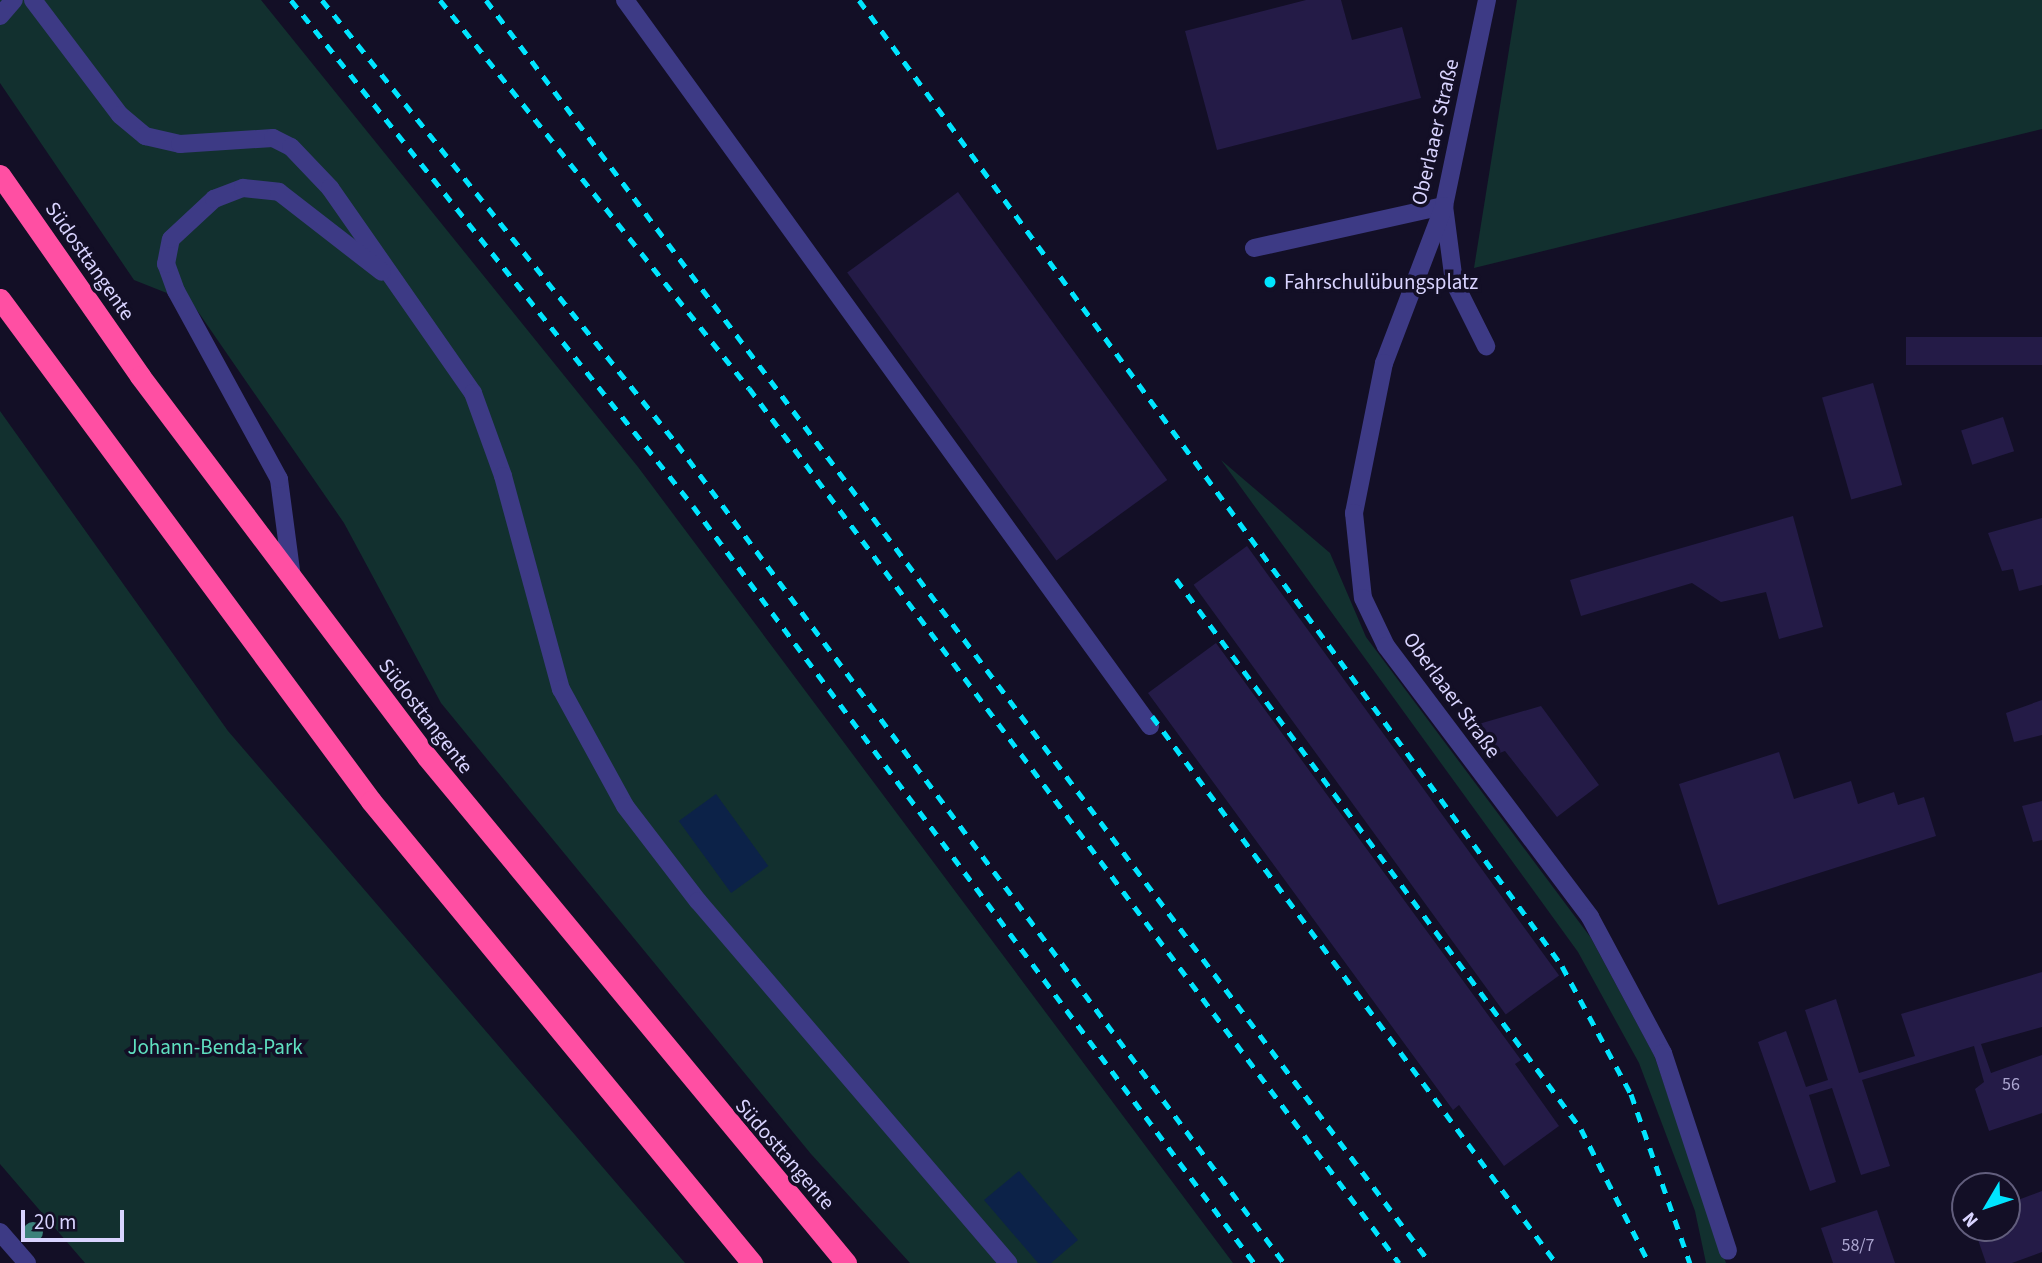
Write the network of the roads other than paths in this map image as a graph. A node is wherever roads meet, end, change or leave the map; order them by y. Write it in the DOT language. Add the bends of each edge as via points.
graph roads {
  1 [pos="14,0"];
  2 [pos="33,0"];
  3 [pos="625,0"];
  4 [pos="1487,0"];
  5 [pos="0,16"];
  6 [pos="0,175"];
  7 [pos="1444,206"];
  8 [pos="1254,248"];
  9 [pos="408,295"];
  10 [pos="0,299"];
  11 [pos="1486,346"];
  12 [pos="292,582"];
  13 [pos="1150,726"];
  14 [pos="0,1232"];
  15 [pos="1730,1257"];
  16 [pos="27,1263"];
  17 [pos="752,1263"];
  18 [pos="846,1263"];
  19 [pos="1008,1263"];
  1 -- 5 [label="street"];
  2 -- 9 [label="street" via="120,115 145,136 180,144 251,135 291,147 330,188"];
  3 -- 13 [label="street"];
  4 -- 7 [label="street, Oberlaaer Straße"];
  6 -- 12 [label="highway, Südosttangente"];
  7 -- 8 [label="street"];
  7 -- 11 [label="street" via="1454,282"];
  7 -- 15 [label="street, Oberlaaer Straße" via="1384,363 1354,513 1363,598 1386,646 1590,918 1663,1053"];
  9 -- 12 [label="street" via="279,192 243,188 214,200 171,239 166,264 176,291 279,479"];
  9 -- 19 [label="street" via="473,393 506,488 561,689 625,806 715,922"];
  10 -- 17 [label="highway" via="371,801"];
  12 -- 18 [label="highway, Südosttangente" via="576,944"];
  14 -- 16 [label="street"];
}
